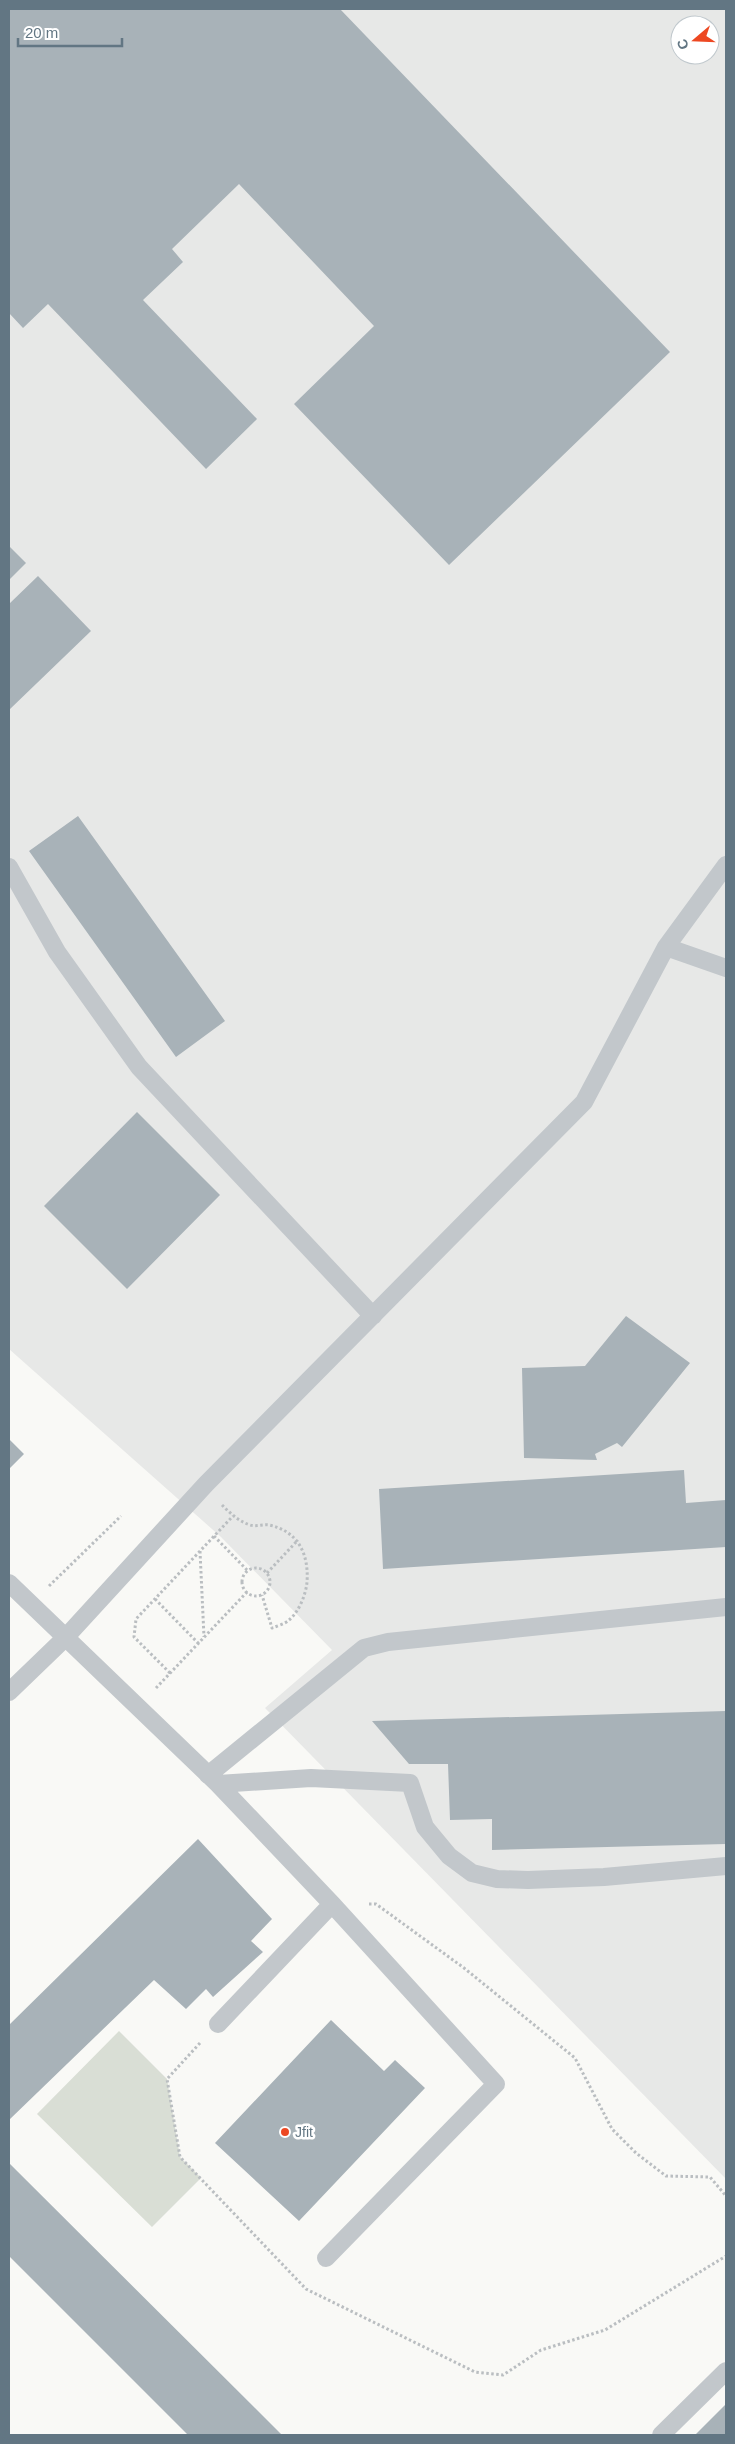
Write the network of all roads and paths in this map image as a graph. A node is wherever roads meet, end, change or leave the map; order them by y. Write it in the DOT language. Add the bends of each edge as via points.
graph roads {
  1 [pos="726,865"];
  2 [pos="9,867"];
  3 [pos="666,947"];
  4 [pos="726,968"];
  5 [pos="374,1316"];
  6 [pos="204,1487"];
  7 [pos="121,1516"];
  8 [pos="233,1516"];
  9 [pos="214,1536"];
  10 [pos="298,1540"];
  11 [pos="200,1551"];
  12 [pos="247,1570"];
  13 [pos="267,1572"];
  14 [pos="9,1583"];
  15 [pos="247,1592"];
  16 [pos="262,1594"];
  17 [pos="155,1598"];
  18 [pos="30,1604"];
  19 [pos="726,1607"];
  20 [pos="65,1638"];
  21 [pos="204,1638"];
  22 [pos="199,1644"];
  23 [pos="170,1673"];
  24 [pos="9,1692"];
  25 [pos="137,1708"];
  26 [pos="213,1779"];
  27 [pos="726,1866"];
  28 [pos="332,1904"];
  29 [pos="218,2024"];
  30 [pos="726,2196"];
  31 [pos="726,2256"];
  32 [pos="326,2258"];
  33 [pos="726,2371"];
  34 [pos="661,2435"];
  1 -- 3 [label="lane"];
  2 -- 5 [label="lane" via="57,952 140,1067"];
  3 -- 4 [label="lane"];
  3 -- 5 [label="lane" via="584,1102"];
  5 -- 6 [label="lane"];
  6 -- 8 [label="path"];
  6 -- 20 [label="lane"];
  7 -- 18 [label="path"];
  8 -- 9 [label="path"];
  8 -- 10 [label="path" via="251,1525 285,1530"];
  9 -- 11 [label="path"];
  9 -- 12 [label="path"];
  10 -- 13 [label="path"];
  10 -- 16 [label="path" via="307,1572 306,1590 300,1605 289,1620 272,1628"];
  11 -- 17 [label="path"];
  11 -- 21 [label="path"];
  12 -- 13 [label="path" via="258,1568"];
  12 -- 15 [label="path" via="242,1582"];
  13 -- 16 [label="path" via="270,1583"];
  14 -- 18 [label="lane"];
  15 -- 16 [label="path"];
  15 -- 21 [label="path"];
  17 -- 22 [label="path"];
  17 -- 23 [label="path" via="136,1619 134,1636"];
  18 -- 20 [label="lane"];
  19 -- 26 [label="lane" via="388,1642 364,1648"];
  20 -- 24 [label="lane"];
  20 -- 25 [label="lane"];
  21 -- 22 [label="path"];
  22 -- 23 [label="path"];
  23 -- 25 [label="path"];
  25 -- 26 [label="lane"];
  26 -- 27 [label="lane" via="410,1782 426,1827 449,1856 472,1873 498,1879 604,1877"];
  26 -- 28 [label="lane"];
  28 -- 29 [label="lane"];
  28 -- 30 [label="path" via="376,1904 464,1968 574,2058 612,2129 636,2153 666,2176 710,2177"];
  28 -- 32 [label="lane" via="496,2084"];
  29 -- 31 [label="path" via="167,2079 180,2157 306,2289 475,2372 503,2375 541,2350 605,2330"];
  33 -- 34 [label="lane"];
}
